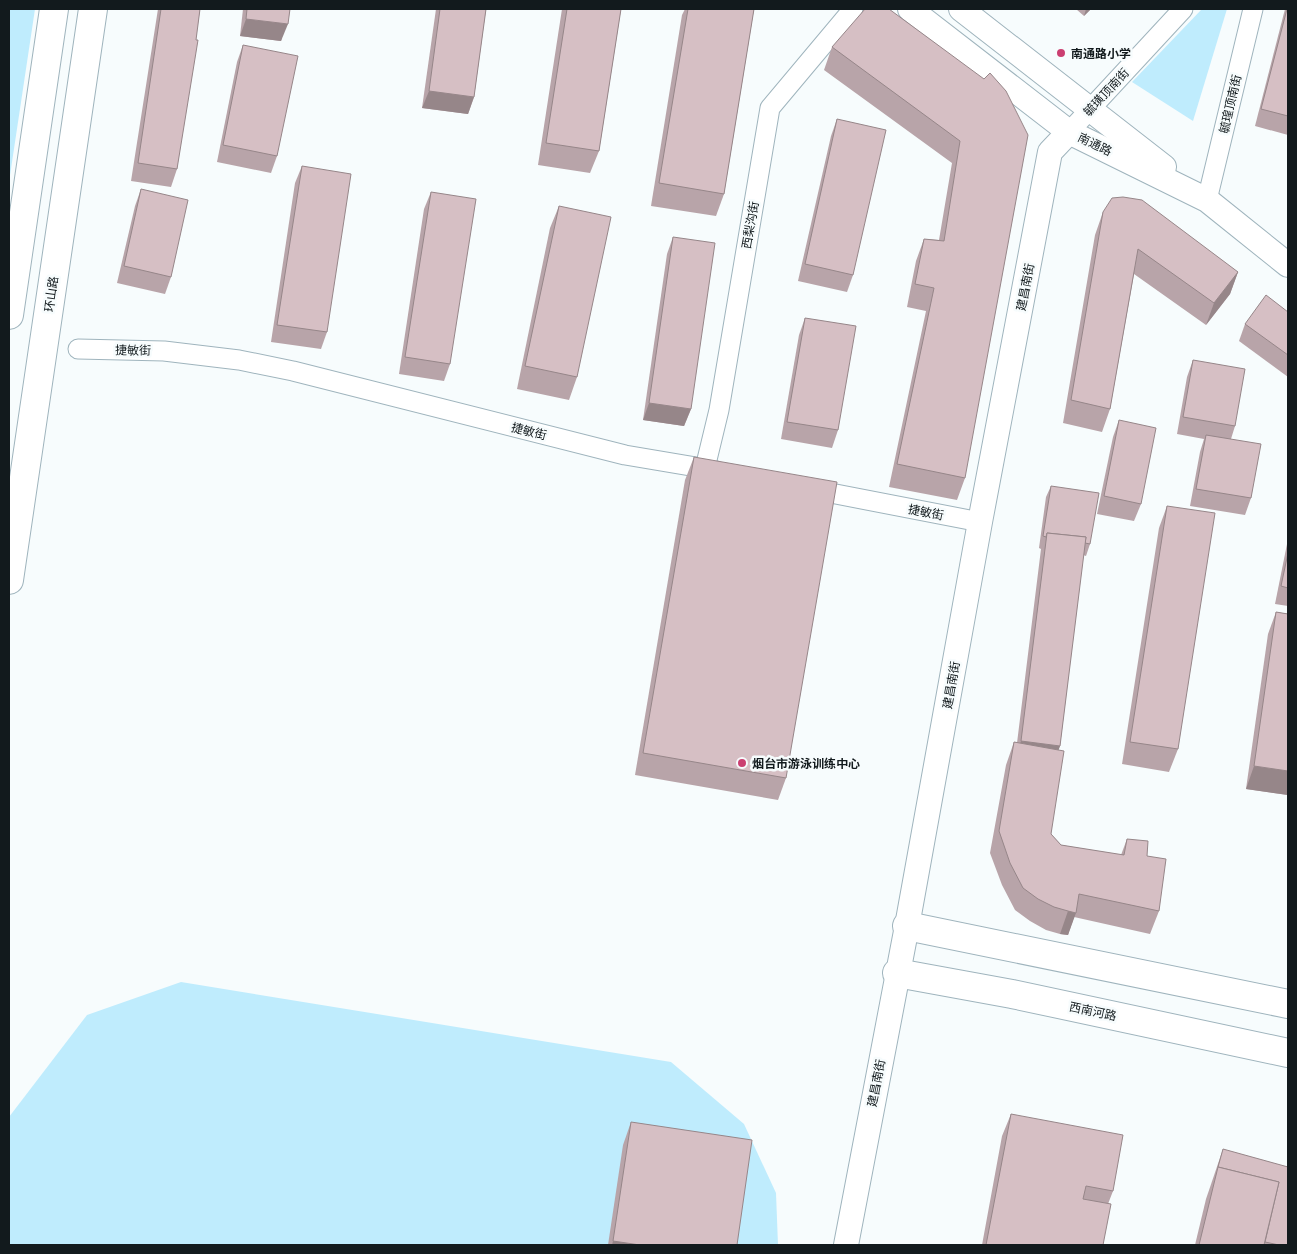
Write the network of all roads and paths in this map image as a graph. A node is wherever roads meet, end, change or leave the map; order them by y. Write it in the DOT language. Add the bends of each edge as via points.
graph roads {
  1 [pos="54,9"];
  2 [pos="93,9"];
  3 [pos="853,9"];
  4 [pos="910,9"];
  5 [pos="962,9"];
  6 [pos="1183,9"];
  7 [pos="1253,9"];
  8 [pos="1090,110"];
  9 [pos="1069,132"];
  10 [pos="1208,200"];
  11 [pos="1288,265"];
  12 [pos="9,315"];
  13 [pos="78,349"];
  14 [pos="705,468"];
  15 [pos="734,474"];
  16 [pos="790,485"];
  17 [pos="980,522"];
  18 [pos="9,580"];
  19 [pos="907,926"];
  20 [pos="897,973"];
  21 [pos="1288,1004"];
  22 [pos="1288,1053"];
  23 [pos="846,1245"];
  1 -- 12 [label="main road"];
  2 -- 18 [label="main road, 环山路"];
  3 -- 14 [label="street, 西梨沟街" via="770,108 719,410"];
  4 -- 9 [label="street, 南通路"];
  5 -- 8 [label="street"];
  6 -- 8 [label="street, 毓璜顶南街"];
  7 -- 10 [label="street, 毓瑝顶南街"];
  8 -- 9 [label="street, 毓璜顶南街"];
  8 -- 10 [label="street"];
  9 -- 10 [label="street, 南通路"];
  9 -- 17 [label="street, 建昌南街" via="1050,152"];
  10 -- 11 [label="street, 南通路"];
  13 -- 14 [label="street, 捷敏街" via="164,351 239,360 625,455"];
  14 -- 15 [label="street, 捷敏街"];
  16 -- 17 [label="street, 捷敏街"];
  17 -- 19 [label="street, 建昌南街"];
  19 -- 20 [label="street, 建昌南街"];
  19 -- 21 [label="main road"];
  20 -- 22 [label="main road, 西南河路"];
  20 -- 23 [label="street, 建昌南街"];
}
